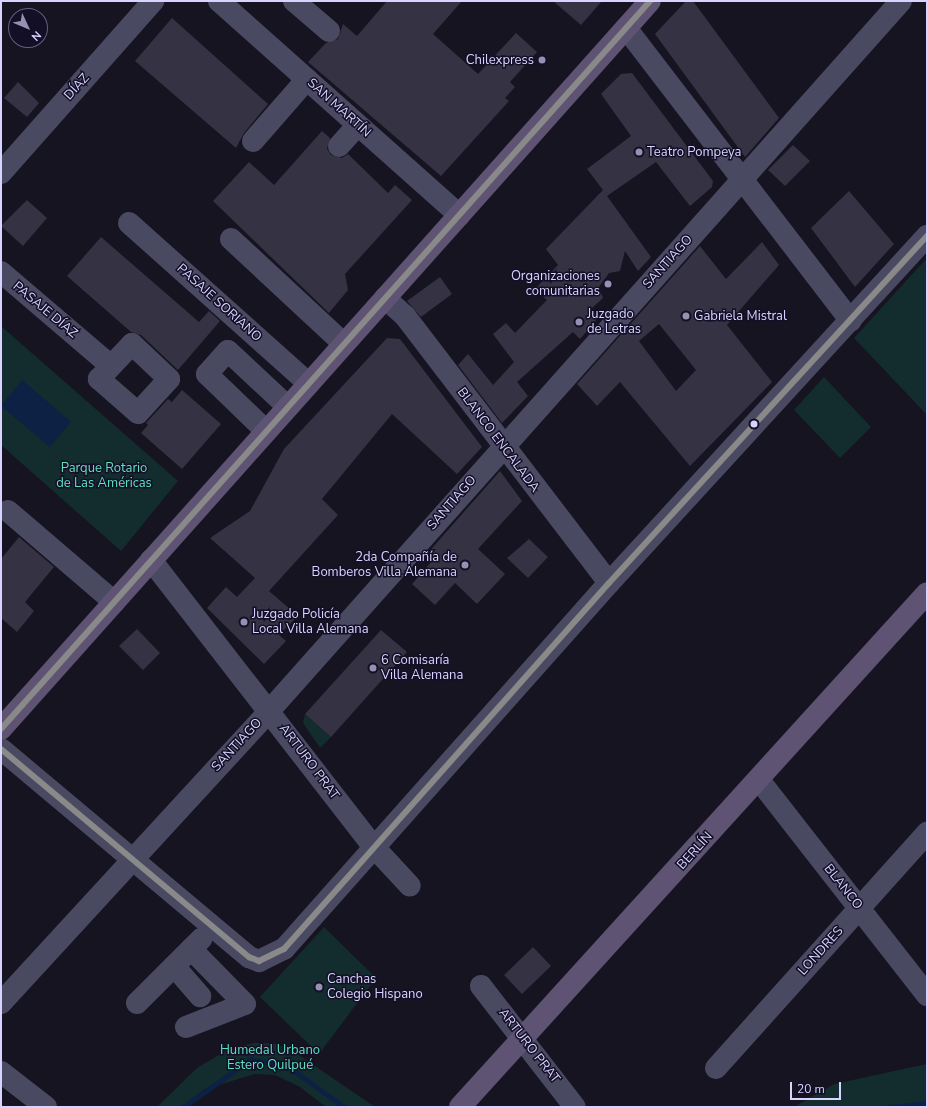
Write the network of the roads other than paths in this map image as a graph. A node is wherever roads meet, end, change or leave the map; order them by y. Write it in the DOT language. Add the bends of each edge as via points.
graph roads {
  1 [pos="154,1"];
  2 [pos="219,1"];
  3 [pos="294,1"];
  4 [pos="650,1"];
  5 [pos="901,1"];
  6 [pos="626,28"];
  7 [pos="329,31"];
  8 [pos="307,79"];
  9 [pos="358,125"];
  10 [pos="253,141"];
  11 [pos="339,146"];
  12 [pos="1,173"];
  13 [pos="742,179"];
  14 [pos="459,215"];
  15 [pos="129,222"];
  16 [pos="927,236"];
  17 [pos="231,239"];
  18 [pos="1,272"];
  19 [pos="385,298"];
  20 [pos="328,313"];
  21 [pos="851,320"];
  22 [pos="347,340"];
  23 [pos="110,365"];
  24 [pos="309,384"];
  25 [pos="288,407"];
  26 [pos="266,431"];
  27 [pos="502,447"];
  28 [pos="8,511"];
  29 [pos="151,560"];
  30 [pos="609,583"];
  31 [pos="927,592"];
  32 [pos="114,602"];
  33 [pos="270,710"];
  34 [pos="1,729"];
  35 [pos="1,749"];
  36 [pos="759,780"];
  37 [pos="927,833"];
  38 [pos="373,846"];
  39 [pos="131,859"];
  40 [pos="410,886"];
  41 [pos="859,908"];
  42 [pos="213,927"];
  43 [pos="191,949"];
  44 [pos="174,966"];
  45 [pos="481,986"];
  46 [pos="927,995"];
  47 [pos="200,996"];
  48 [pos="1,1003"];
  49 [pos="137,1003"];
  50 [pos="186,1027"];
  51 [pos="524,1038"];
  52 [pos="716,1068"];
  53 [pos="1,1072"];
  54 [pos="46,1107"];
  55 [pos="460,1107"];
  56 [pos="575,1107"];
  1 -- 12 [label="street, DÍAZ"];
  2 -- 8 [label="street, SAN MARTÍN"];
  3 -- 7 [label="street"];
  4 -- 6 [label="main road"];
  5 -- 13 [label="street, SANTIAGO"];
  6 -- 13 [label="street"];
  6 -- 14 [label="main road"];
  8 -- 9 [label="street, SAN MARTÍN"];
  8 -- 10 [label="street"];
  9 -- 11 [label="street"];
  9 -- 14 [label="street, SAN MARTÍN"];
  13 -- 21 [label="street"];
  13 -- 27 [label="street, SANTIAGO"];
  14 -- 19 [label="main road"];
  15 -- 24 [label="street, PASAJE SORIANO"];
  16 -- 21 [label="street"];
  17 -- 22 [label="street"];
  18 -- 23 [label="street, PASAJE DÍAZ"];
  19 -- 22 [label="main road"];
  19 -- 27 [label="street, BLANCO ENCALADA" via="404,316"];
  20 -- 22 [label="street"];
  21 -- 30 [label="street"];
  22 -- 24 [label="main road"];
  24 -- 25 [label="main road"];
  25 -- 26 [label="main road"];
  25 -- 26 [label="street" via="228,352 207,374"];
  26 -- 29 [label="main road"];
  27 -- 30 [label="street, BLANCO ENCALADA"];
  27 -- 33 [label="street, SANTIAGO"];
  28 -- 32 [label="street"];
  29 -- 32 [label="main road"];
  29 -- 33 [label="street, ARTURO PRAT"];
  30 -- 38 [label="street"];
  31 -- 36 [label="main road, BERLÍN"];
  32 -- 34 [label="main road"];
  33 -- 38 [label="street, ARTURO PRAT"];
  33 -- 39 [label="street, SANTIAGO"];
  35 -- 39 [label="street"];
  36 -- 41 [label="street, BLANCO"];
  36 -- 51 [label="main road, BERLÍN"];
  37 -- 41 [label="street, LONDRES"];
  38 -- 40 [label="street, ARTURO PRAT"];
  38 -- 42 [label="street" via="284,949 259,961 249,957"];
  39 -- 42 [label="street"];
  39 -- 48 [label="street, SANTIAGO"];
  41 -- 46 [label="street, BLANCO"];
  41 -- 52 [label="street, LONDRES"];
  42 -- 43 [label="street"];
  43 -- 44 [label="street"];
  43 -- 50 [label="street" via="245,1004"];
  44 -- 47 [label="street"];
  44 -- 49 [label="street"];
  45 -- 51 [label="street, ARTURO PRAT"];
  51 -- 55 [label="main road, BERLÍN"];
  51 -- 56 [label="street, ARTURO PRAT"];
  53 -- 54 [label="street"];
}
